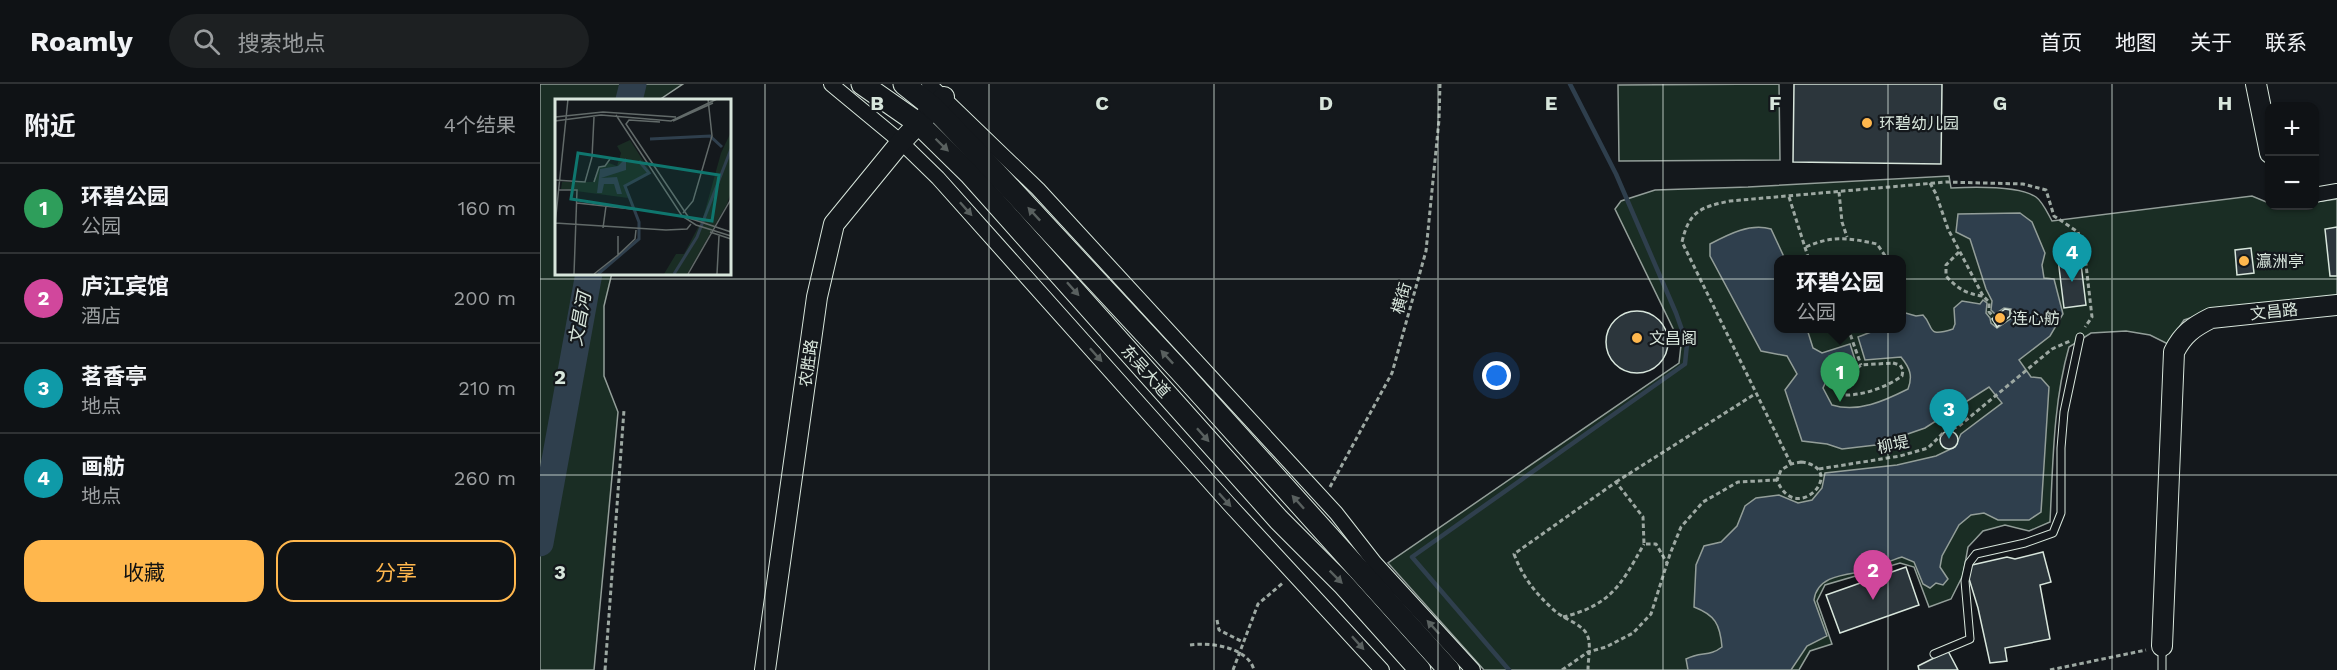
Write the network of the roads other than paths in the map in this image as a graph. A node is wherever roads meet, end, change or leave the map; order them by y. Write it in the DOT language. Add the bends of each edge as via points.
graph roads {
  1 [pos="831,84"];
  2 [pos="862,84"];
  3 [pos="904,84"];
  4 [pos="928,84"];
  5 [pos="2256,84"];
  6 [pos="939,102"];
  7 [pos="918,123"];
  8 [pos="2265,128"];
  9 [pos="901,142"];
  10 [pos="2337,191"];
  11 [pos="2319,194"];
  12 [pos="2337,305"];
  13 [pos="2080,337"];
  14 [pos="2162,646"];
  15 [pos="1934,654"];
  16 [pos="765,670"];
  17 [pos="1382,670"];
  18 [pos="1420,670"];
  19 [pos="1449,670"];
  20 [pos="1473,670"];
  21 [pos="2162,670"];
  1 -- 9 [label="street"];
  2 -- 7 [label="main road, 东吴大道"];
  3 -- 6 [label="main road, 东吴大道"];
  4 -- 6 [label="street"];
  5 -- 8 [label="street"];
  6 -- 7 [label="street, 农胜路"];
  19 -- 6 [label="main road, 东吴大道, one-way"];
  20 -- 6 [label="street, one-way" via="1038,189"];
  7 -- 9 [label="street, 农胜路"];
  7 -- 18 [label="main road, 东吴大道, one-way" via="970,174 1279,520"];
  9 -- 16 [label="street, 农胜路" via="834,224 817,297"];
  9 -- 17 [label="street, one-way" via="938,178"];
  10 -- 11 [label="street"];
  12 -- 14 [label="street, 文昌路" via="2211,318 2181,338 2174,352"];
  13 -- 15 [label="lane" via="2064,412 2061,513 2053,533 1976,554 1966,569 1965,581 1970,639"];
  14 -- 21 [label="lane"];
}
